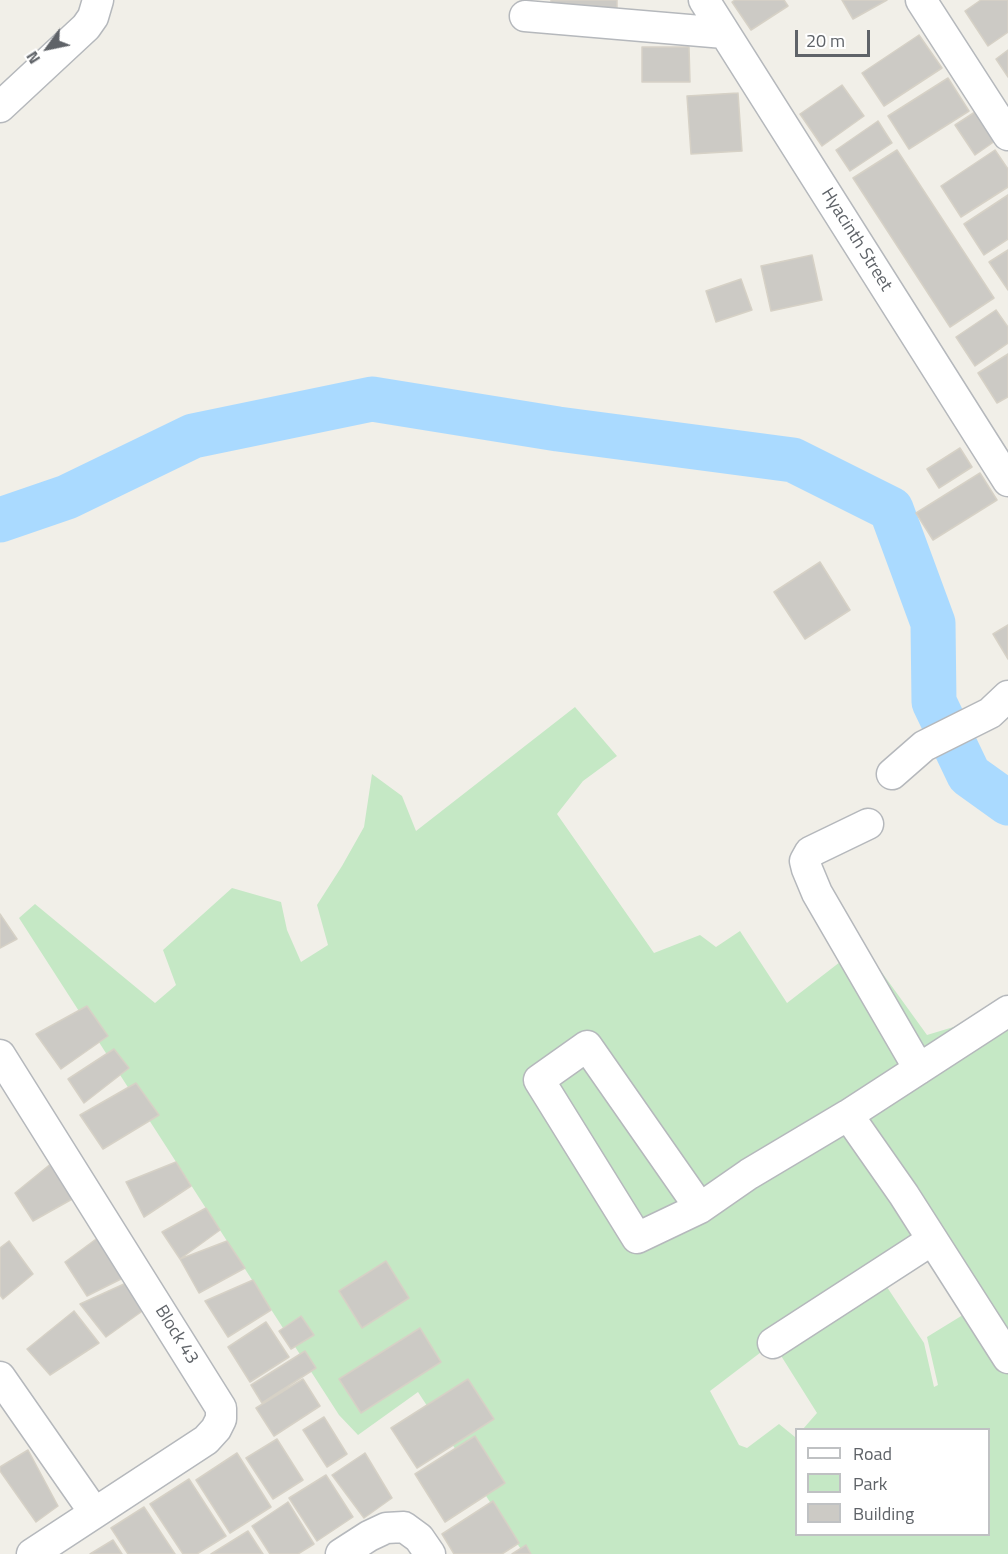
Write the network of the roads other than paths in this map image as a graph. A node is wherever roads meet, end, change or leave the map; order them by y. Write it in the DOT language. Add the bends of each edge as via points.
graph roads {
  1 [pos="98,0"];
  2 [pos="704,0"];
  3 [pos="921,0"];
  4 [pos="525,16"];
  5 [pos="724,33"];
  6 [pos="0,107"];
  7 [pos="1008,135"];
  8 [pos="1008,481"];
  9 [pos="1008,696"];
  10 [pos="892,774"];
  11 [pos="868,824"];
  12 [pos="1008,1011"];
  13 [pos="0,1054"];
  14 [pos="919,1069"];
  15 [pos="848,1115"];
  16 [pos="700,1208"];
  17 [pos="932,1240"];
  18 [pos="773,1343"];
  19 [pos="1008,1358"];
  20 [pos="0,1377"];
  21 [pos="93,1512"];
  22 [pos="32,1554"];
  23 [pos="340,1554"];
  24 [pos="430,1554"];
  1 -- 6 [label="street" via="86,27"];
  2 -- 5 [label="street, Hyacinth Street"];
  3 -- 7 [label="street"];
  4 -- 5 [label="street"];
  5 -- 8 [label="street, Hyacinth Street"];
  9 -- 10 [label="street" via="990,713 924,746"];
  11 -- 14 [label="street" via="810,852 805,861 817,893"];
  12 -- 14 [label="street"];
  13 -- 21 [label="street, Block 43" via="221,1408 216,1429 206,1440"];
  14 -- 15 [label="street"];
  15 -- 16 [label="street" via="748,1174"];
  15 -- 17 [label="street"];
  16 -- 16 [label="street" via="587,1046 539,1080 637,1238"];
  17 -- 18 [label="street"];
  17 -- 19 [label="street"];
  20 -- 21 [label="street"];
  21 -- 22 [label="street, Block 43"];
  23 -- 24 [label="street" via="386,1528 404,1527 419,1538"];
}
